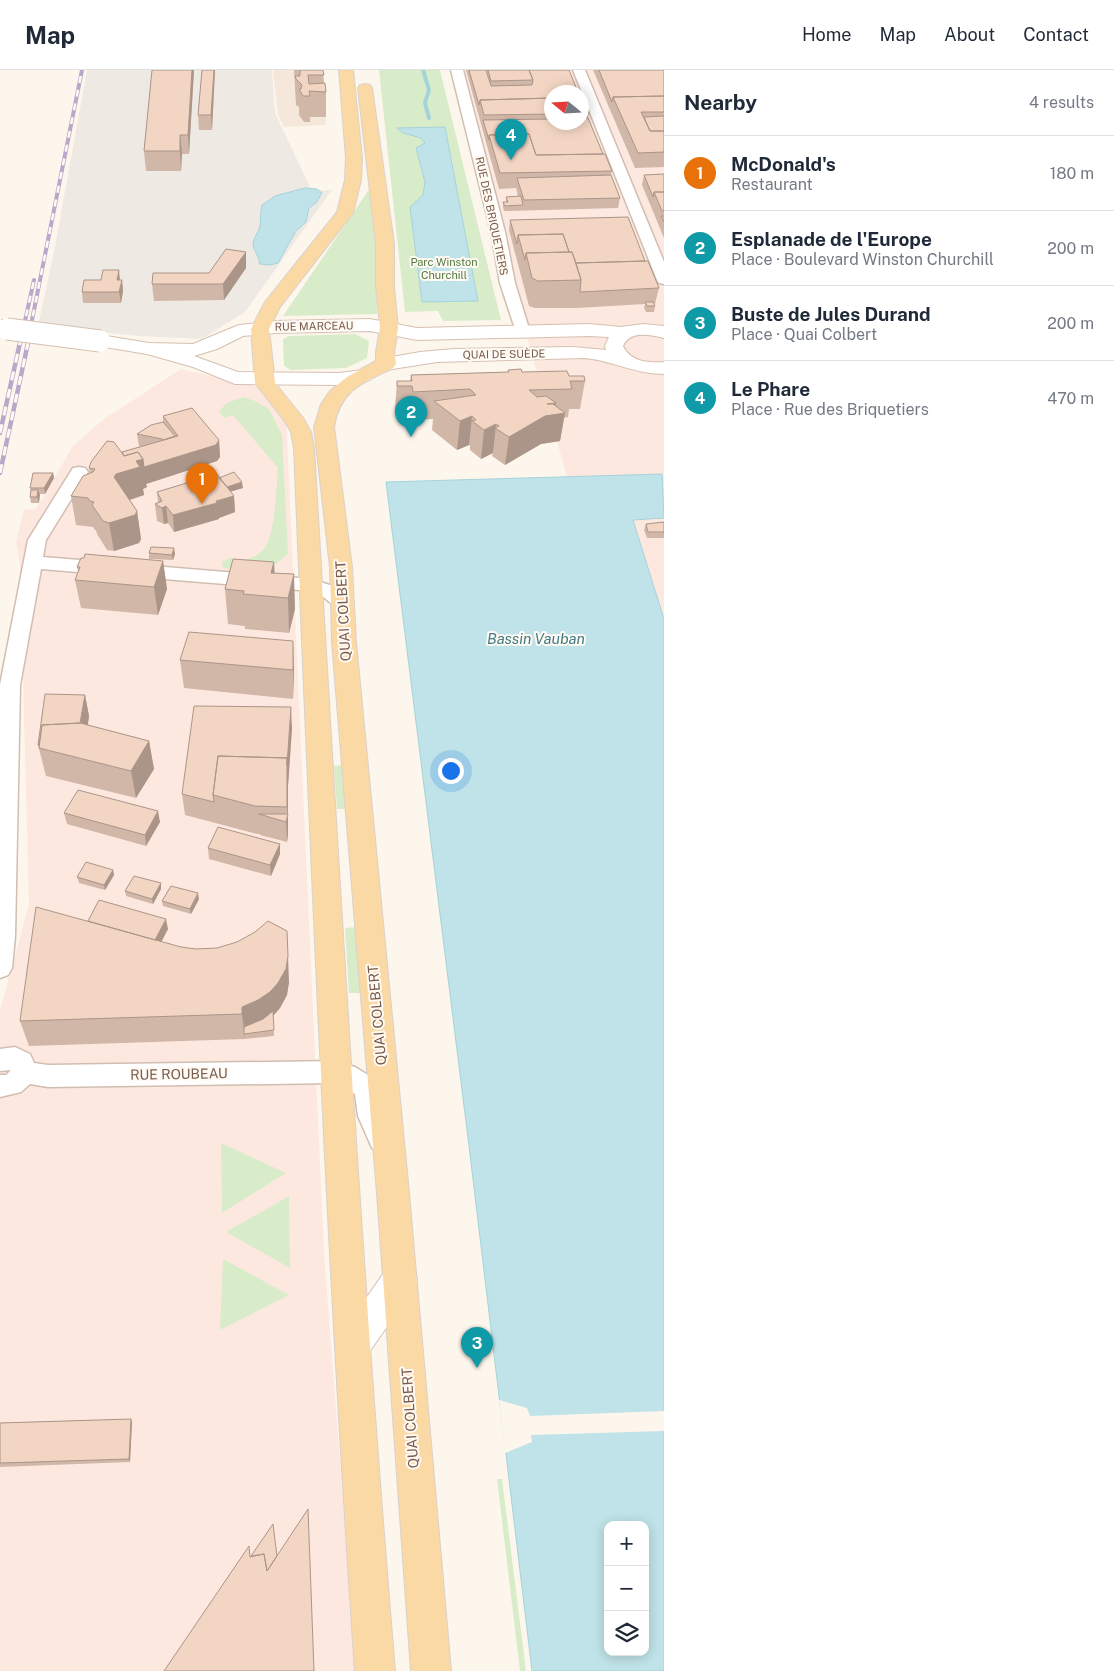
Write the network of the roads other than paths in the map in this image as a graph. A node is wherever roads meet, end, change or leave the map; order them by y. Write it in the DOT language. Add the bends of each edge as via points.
graph roads {
  1 [pos="346,70"];
  2 [pos="362,70"];
  3 [pos="458,70"];
  4 [pos="579,70"];
  5 [pos="664,280"];
  6 [pos="0,328"];
  7 [pos="260,328"];
  8 [pos="389,328"];
  9 [pos="522,332"];
  10 [pos="664,332"];
  11 [pos="624,333"];
  12 [pos="149,349"];
  13 [pos="622,359"];
  14 [pos="386,364"];
  15 [pos="655,368"];
  16 [pos="363,376"];
  17 [pos="264,378"];
  18 [pos="664,386"];
  19 [pos="79,472"];
  20 [pos="32,562"];
  21 [pos="342,567"];
  22 [pos="311,585"];
  23 [pos="342,604"];
  24 [pos="0,968"];
  25 [pos="7,1058"];
  26 [pos="335,1072"];
  27 [pos="0,1086"];
  28 [pos="389,1150"];
  29 [pos="400,1278"];
  30 [pos="353,1346"];
  31 [pos="375,1671"];
  32 [pos="431,1671"];
  1 -- 7 [label="main road" via="354,158 346,213 271,306"];
  2 -- 8 [label="main road" via="385,244"];
  3 -- 9 [label="street, RUE DES BRIQUETIERS" via="498,232 500,257"];
  4 -- 5 [label="street" via="629,178"];
  6 -- 12 [label="main road, bridge"];
  7 -- 8 [label="main road, RUE MARCEAU" via="370,325"];
  7 -- 12 [label="main road, RUE MARCEAU" via="239,331 194,350"];
  7 -- 17 [label="main road"];
  8 -- 9 [label="main road, QUAI DE SUÈDE" via="417,334"];
  8 -- 14 [label="main road"];
  9 -- 11 [label="main road, QUAI DE SUÈDE" via="588,330"];
  10 -- 11 [label="main road, QUAI DE SUÈDE" via="642,329"];
  11 -- 13 [label="main road" via="614,341 616,352"];
  12 -- 17 [label="main road" via="200,363 228,376"];
  13 -- 14 [label="main road, QUAI DE SUÈDE" via="594,352 440,355 406,358"];
  13 -- 15 [label="main road, QUAI DE SUÈDE"];
  14 -- 16 [label="main road, QUAI COLBERT"];
  15 -- 18 [label="main road"];
  16 -- 17 [label="main road" via="339,379"];
  16 -- 21 [label="main road, QUAI COLBERT" via="337,394 326,413 324,427"];
  17 -- 22 [label="main road" via="270,392 294,418 301,432"];
  19 -- 20 [label="street" via="37,540"];
  20 -- 22 [label="street"];
  20 -- 24 [label="street" via="10,685"];
  21 -- 22 [label="street" via="336,577"];
  21 -- 23 [label="main road, QUAI COLBERT"];
  22 -- 23 [label="street" via="329,590"];
  22 -- 26 [label="main road"];
  23 -- 28 [label="main road, QUAI COLBERT"];
  25 -- 26 [label="street, RUE ROUBEAU" via="48,1076"];
  25 -- 27 [label="street" via="17,1082"];
  26 -- 28 [label="street" via="367,1088 378,1137"];
  26 -- 30 [label="main road"];
  28 -- 29 [label="main road, QUAI COLBERT"];
  29 -- 30 [label="main road"];
  29 -- 32 [label="main road, QUAI COLBERT"];
  30 -- 31 [label="main road"];
}
